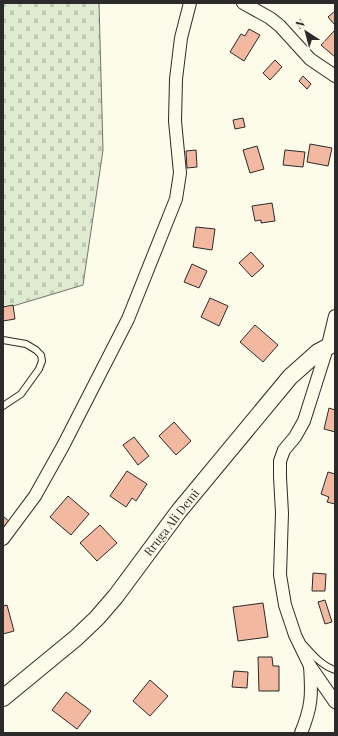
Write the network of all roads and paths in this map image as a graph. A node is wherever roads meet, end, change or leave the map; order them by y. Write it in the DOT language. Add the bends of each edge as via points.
graph roads {
  1 [pos="190,3"];
  2 [pos="243,3"];
  3 [pos="256,6"];
  4 [pos="335,76"];
  5 [pos="335,316"];
  6 [pos="3,340"];
  7 [pos="332,344"];
  8 [pos="3,406"];
  9 [pos="3,539"];
  10 [pos="295,635"];
  11 [pos="310,666"];
  12 [pos="335,670"];
  13 [pos="4,696"];
  14 [pos="335,702"];
  15 [pos="301,733"];
  1 -- 9 [label="street" via="181,38 176,79 175,121 180,173 176,199 124,326 63,446 35,496"];
  2 -- 3 [label="street"];
  3 -- 4 [label="street" via="280,26 310,59"];
  5 -- 7 [label="street"];
  6 -- 8 [label="lane" via="26,344 41,355 42,361 21,394"];
  7 -- 10 [label="street" via="304,421 284,450 280,461 280,575 285,605"];
  7 -- 13 [label="main road, Rruga Ali Demi" via="318,352 290,377 179,510 98,618"];
  10 -- 11 [label="street"];
  10 -- 12 [label="lane" via="315,657"];
  11 -- 14 [label="street"];
  11 -- 15 [label="street" via="312,693"];
}
